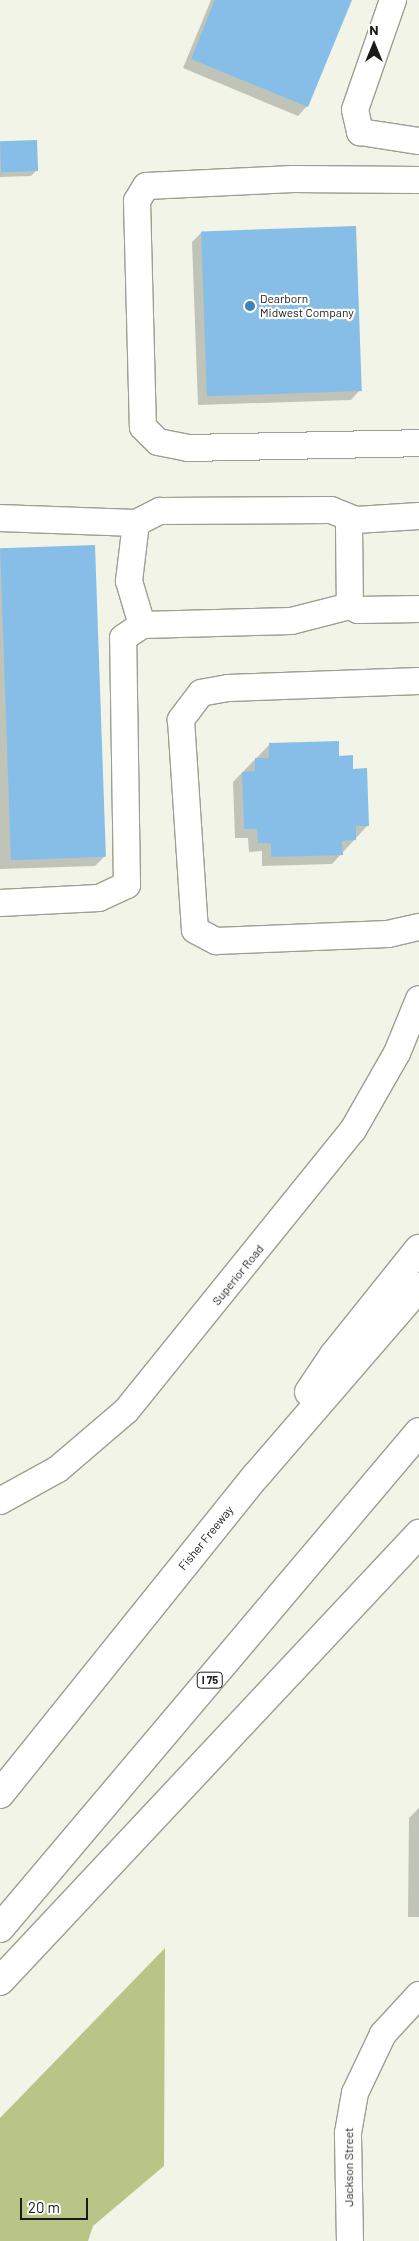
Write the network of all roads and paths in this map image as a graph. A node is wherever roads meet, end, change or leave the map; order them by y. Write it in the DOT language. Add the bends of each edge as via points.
graph roads {
  1 [pos="393,0"];
  2 [pos="419,141"];
  3 [pos="419,180"];
  4 [pos="419,443"];
  5 [pos="419,516"];
  6 [pos="0,518"];
  7 [pos="356,520"];
  8 [pos="136,523"];
  9 [pos="350,606"];
  10 [pos="419,609"];
  11 [pos="142,625"];
  12 [pos="419,681"];
  13 [pos="0,903"];
  14 [pos="419,927"];
  15 [pos="419,999"];
  16 [pos="419,1249"];
  17 [pos="419,1287"];
  18 [pos="419,1432"];
  19 [pos="256,1476"];
  20 [pos="0,1501"];
  21 [pos="419,1534"];
  22 [pos="0,1794"];
  23 [pos="0,1928"];
  24 [pos="0,1981"];
  25 [pos="419,1995"];
  26 [pos="350,2241"];
  1 -- 2 [label="street" via="355,110 360,132"];
  3 -- 4 [label="street" via="293,179 146,186 137,201 143,427 158,442 188,448"];
  5 -- 7 [label="street"];
  6 -- 8 [label="street"];
  7 -- 8 [label="street" via="331,510 160,511"];
  7 -- 9 [label="street" via="349,527"];
  8 -- 11 [label="street" via="129,582"];
  9 -- 10 [label="street" via="358,610"];
  9 -- 11 [label="street" via="291,621"];
  11 -- 13 [label="street" via="123,638 127,886 99,898"];
  12 -- 14 [label="street" via="228,688 201,693 182,720 195,930 216,941 388,934"];
  15 -- 20 [label="street, Superior Road" via="397,1053 353,1130 126,1411 58,1469"];
  16 -- 19 [label="highway" via="334,1355"];
  17 -- 19 [label="highway, Fisher Freeway"];
  18 -- 23 [label="highway, I 75"];
  19 -- 22 [label="highway, Fisher Freeway"];
  21 -- 24 [label="highway"];
  25 -- 26 [label="street, Jackson Street" via="383,2034 354,2093 348,2133"];
}
